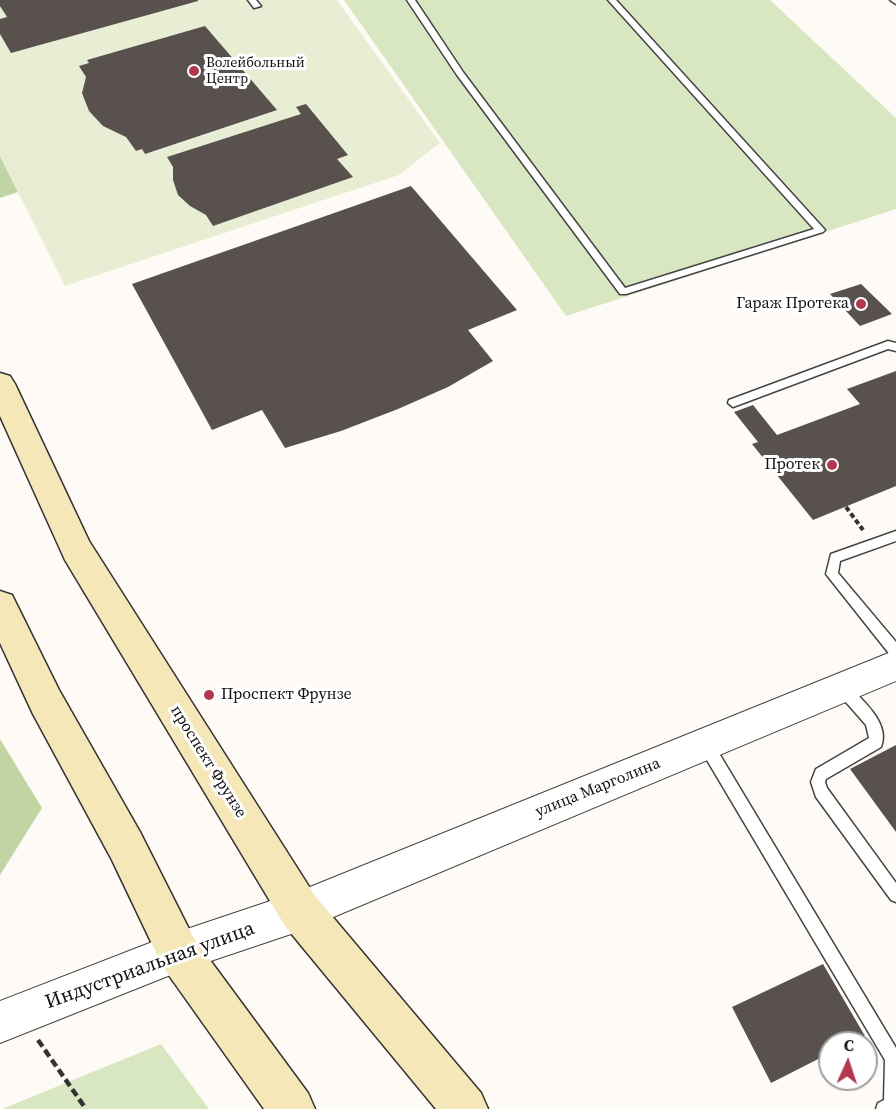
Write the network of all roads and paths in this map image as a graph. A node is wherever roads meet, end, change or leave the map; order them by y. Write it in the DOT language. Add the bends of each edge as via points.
graph roads {
  1 [pos="411,0"];
  2 [pos="612,0"];
  3 [pos="896,347"];
  4 [pos="0,384"];
  5 [pos="733,403"];
  6 [pos="846,507"];
  7 [pos="896,536"];
  8 [pos="872,543"];
  9 [pos="0,606"];
  10 [pos="896,652"];
  11 [pos="896,665"];
  12 [pos="841,687"];
  13 [pos="705,744"];
  14 [pos="896,896"];
  15 [pos="300,911"];
  16 [pos="178,952"];
  17 [pos="18,1030"];
  18 [pos="86,1109"];
  19 [pos="292,1109"];
  20 [pos="465,1109"];
  21 [pos="884,1109"];
  1 -- 2 [label="lane" via="460,73 623,292 820,230"];
  3 -- 5 [label="lane" via="888,345"];
  4 -- 15 [label="main road, проспект Фрунзе" via="76,550"];
  6 -- 8 [label="path"];
  7 -- 8 [label="lane"];
  8 -- 10 [label="lane" via="835,558 832,574"];
  9 -- 16 [label="main road" via="46,702 126,846"];
  11 -- 12 [label="street, улица Марголина"];
  12 -- 13 [label="street, улица Марголина"];
  12 -- 14 [label="lane" via="874,726 876,742 821,774 818,782 821,792"];
  13 -- 15 [label="street, улица Марголина"];
  13 -- 21 [label="lane" via="893,1058 892,1104"];
  15 -- 16 [label="street, Индустриальная улица"];
  15 -- 20 [label="main road, проспект Фрунзе"];
  16 -- 17 [label="street, Индустриальная улица"];
  16 -- 19 [label="main road"];
  17 -- 18 [label="path"];
}
